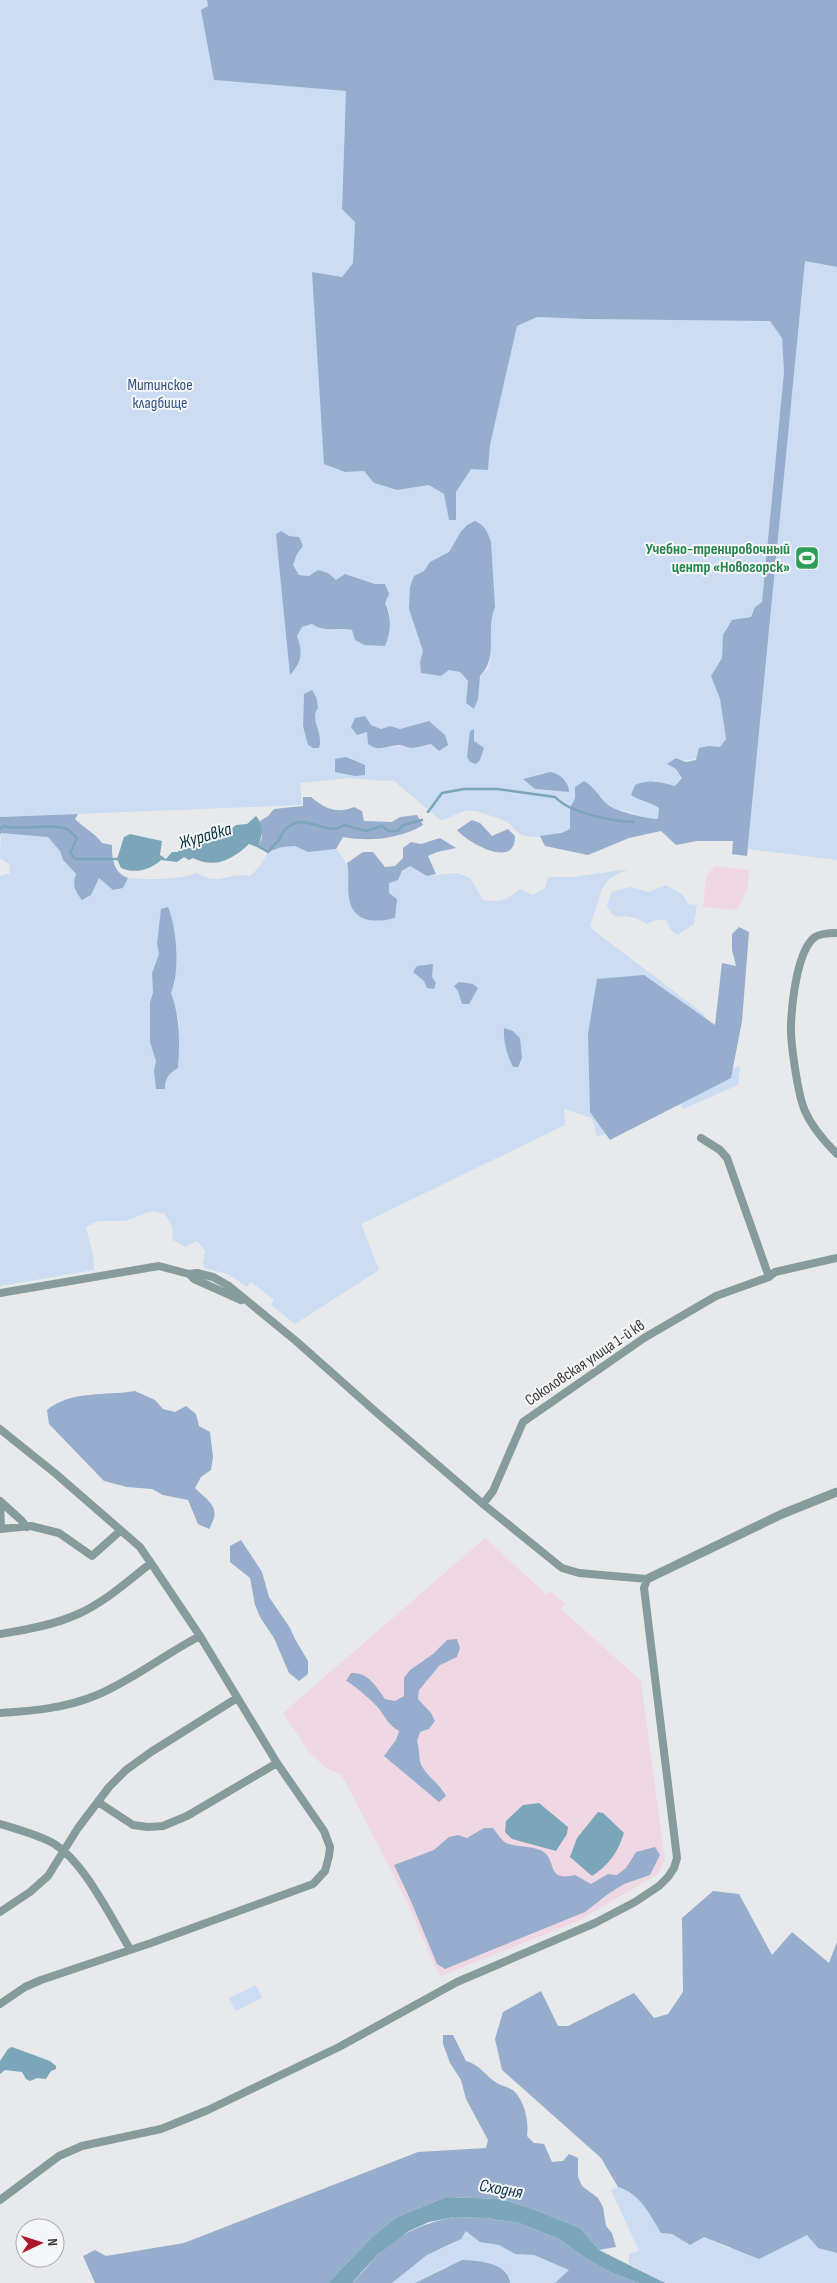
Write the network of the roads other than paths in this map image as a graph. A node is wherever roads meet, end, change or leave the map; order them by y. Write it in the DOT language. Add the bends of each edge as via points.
graph roads {
  1 [pos="837,933"];
  2 [pos="701,1138"];
  3 [pos="837,1154"];
  4 [pos="837,1258"];
  5 [pos="769,1277"];
  6 [pos="0,1294"];
  7 [pos="0,1429"];
  8 [pos="837,1492"];
  9 [pos="0,1502"];
  10 [pos="483,1504"];
  11 [pos="26,1527"];
  12 [pos="0,1529"];
  13 [pos="120,1531"];
  14 [pos="151,1563"];
  15 [pos="647,1579"];
  16 [pos="0,1634"];
  17 [pos="200,1636"];
  18 [pos="238,1698"];
  19 [pos="0,1713"];
  20 [pos="277,1763"];
  21 [pos="98,1802"];
  22 [pos="0,1824"];
  23 [pos="63,1851"];
  24 [pos="0,1912"];
  25 [pos="130,1949"];
  26 [pos="0,2004"];
  27 [pos="0,2200"];
  1 -- 3 [label="street" via="816,936 808,945 802,958 791,1032 805,1111 824,1141"];
  2 -- 5 [label="street" via="726,1158"];
  4 -- 5 [label="street, Соколовская улица 1-й кв" via="775,1272"];
  5 -- 10 [label="street, Соколовская улица 1-й кв" via="716,1296 644,1338 523,1422 493,1491"];
  6 -- 10 [label="street" via="159,1266 189,1274 250,1304 296,1340"];
  7 -- 13 [label="street"];
  8 -- 15 [label="street" via="782,1514"];
  9 -- 11 [label="street"];
  9 -- 12 [label="street"];
  10 -- 15 [label="street" via="562,1568 579,1573"];
  11 -- 12 [label="street"];
  11 -- 13 [label="street" via="59,1534 92,1556"];
  13 -- 14 [label="street" via="140,1547"];
  14 -- 16 [label="street" via="121,1588 78,1614 38,1627"];
  14 -- 17 [label="street"];
  15 -- 27 [label="street" via="644,1588 677,1845 674,1868 668,1877 634,1902 595,1923 457,1982 339,2047 208,2110 161,2129 82,2146 59,2156"];
  17 -- 18 [label="street"];
  17 -- 19 [label="street" via="98,1695 44,1710"];
  18 -- 20 [label="street"];
  18 -- 21 [label="street" via="126,1770"];
  20 -- 21 [label="street" via="187,1816 163,1826 133,1825"];
  20 -- 25 [label="street" via="324,1831 330,1847 325,1871 313,1884"];
  21 -- 23 [label="street"];
  22 -- 23 [label="street" via="33,1834"];
  23 -- 24 [label="street" via="48,1876"];
  23 -- 25 [label="street" via="76,1863"];
  25 -- 26 [label="street" via="25,1987"];
}
